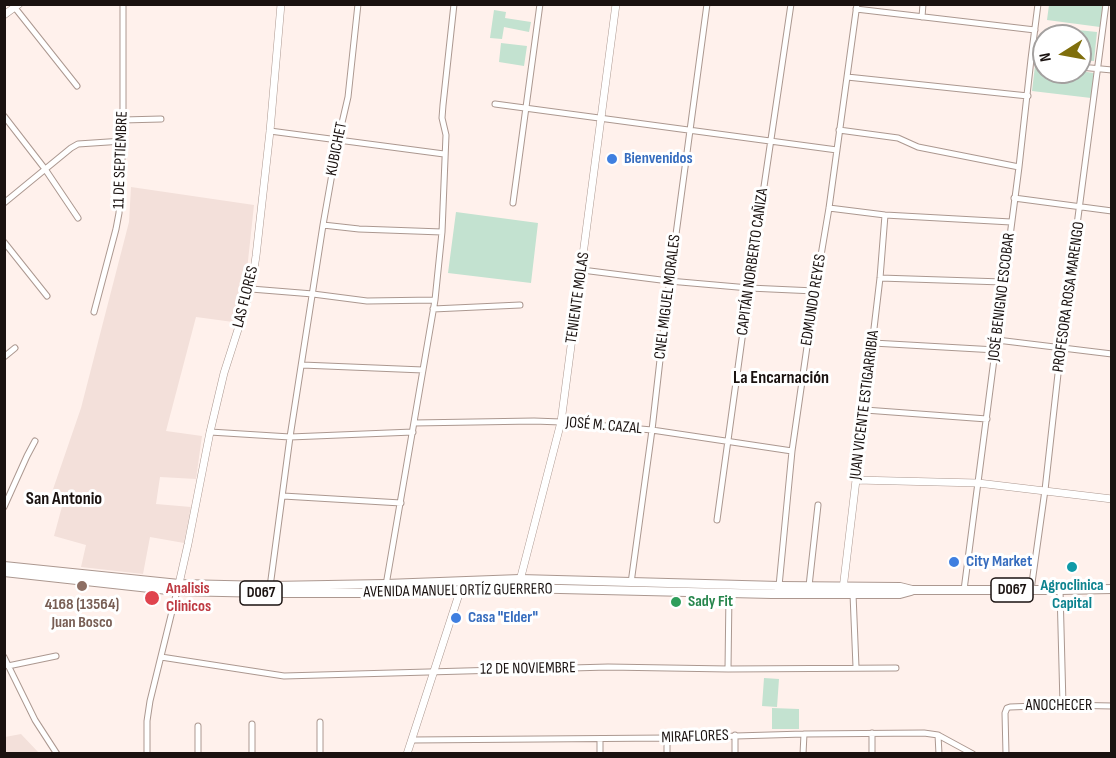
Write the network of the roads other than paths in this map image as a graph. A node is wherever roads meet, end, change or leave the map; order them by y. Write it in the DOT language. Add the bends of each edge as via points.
graph roads {
  1 [pos="123,4"];
  2 [pos="281,4"];
  3 [pos="358,4"];
  4 [pos="454,4"];
  5 [pos="540,4"];
  6 [pos="616,4"];
  7 [pos="706,4"];
  8 [pos="791,4"];
  9 [pos="923,4"];
  10 [pos="1038,4"];
  11 [pos="1106,4"];
  12 [pos="15,6"];
  13 [pos="857,7"];
  14 [pos="4,15"];
  15 [pos="922,17"];
  16 [pos="1036,24"];
  17 [pos="1032,30"];
  18 [pos="1032,52"];
  19 [pos="1031,59"];
  20 [pos="1092,68"];
  21 [pos="1097,69"];
  22 [pos="1112,70"];
  23 [pos="847,77"];
  24 [pos="76,86"];
  25 [pos="1028,96"];
  26 [pos="495,104"];
  27 [pos="525,108"];
  28 [pos="4,116"];
  29 [pos="161,119"];
  30 [pos="601,119"];
  31 [pos="123,120"];
  32 [pos="691,129"];
  33 [pos="270,130"];
  34 [pos="839,130"];
  35 [pos="338,140"];
  36 [pos="123,141"];
  37 [pos="771,141"];
  38 [pos="837,150"];
  39 [pos="444,154"];
  40 [pos="1019,167"];
  41 [pos="45,169"];
  42 [pos="1014,198"];
  43 [pos="4,203"];
  44 [pos="513,203"];
  45 [pos="1080,207"];
  46 [pos="829,208"];
  47 [pos="1112,211"];
  48 [pos="885,215"];
  49 [pos="78,218"];
  50 [pos="1011,222"];
  51 [pos="323,225"];
  52 [pos="442,232"];
  53 [pos="4,242"];
  54 [pos="582,270"];
  55 [pos="880,278"];
  56 [pos="669,281"];
  57 [pos="1003,282"];
  58 [pos="749,288"];
  59 [pos="251,289"];
  60 [pos="815,291"];
  61 [pos="313,294"];
  62 [pos="47,296"];
  63 [pos="435,300"];
  64 [pos="520,305"];
  65 [pos="433,309"];
  66 [pos="94,312"];
  67 [pos="997,340"];
  68 [pos="873,343"];
  69 [pos="1061,347"];
  70 [pos="15,348"];
  71 [pos="996,350"];
  72 [pos="1112,354"];
  73 [pos="4,357"];
  74 [pos="302,365"];
  75 [pos="423,370"];
  76 [pos="865,410"];
  77 [pos="987,419"];
  78 [pos="561,422"];
  79 [pos="414,423"];
  80 [pos="652,430"];
  81 [pos="210,432"];
  82 [pos="413,432"];
  83 [pos="290,437"];
  84 [pos="35,441"];
  85 [pos="728,441"];
  86 [pos="792,451"];
  87 [pos="856,480"];
  88 [pos="978,483"];
  89 [pos="1046,490"];
  90 [pos="283,496"];
  91 [pos="1112,499"];
  92 [pos="401,504"];
  93 [pos="818,505"];
  94 [pos="4,507"];
  95 [pos="717,520"];
  96 [pos="4,566"];
  97 [pos="4,572"];
  98 [pos="519,584"];
  99 [pos="461,586"];
  100 [pos="631,586"];
  101 [pos="779,586"];
  102 [pos="809,586"];
  103 [pos="178,587"];
  104 [pos="385,588"];
  105 [pos="1112,589"];
  106 [pos="269,590"];
  107 [pos="964,590"];
  108 [pos="1031,590"];
  109 [pos="1060,590"];
  110 [pos="846,591"];
  111 [pos="729,592"];
  112 [pos="772,594"];
  113 [pos="56,656"];
  114 [pos="4,657"];
  115 [pos="161,657"];
  116 [pos="8,666"];
  117 [pos="856,667"];
  118 [pos="896,668"];
  119 [pos="728,669"];
  120 [pos="434,671"];
  121 [pos="1063,705"];
  122 [pos="1112,706"];
  123 [pos="320,722"];
  124 [pos="252,724"];
  125 [pos="198,726"];
  126 [pos="872,733"];
  127 [pos="804,734"];
  128 [pos="735,735"];
  129 [pos="938,735"];
  130 [pos="667,738"];
  131 [pos="600,739"];
  132 [pos="412,740"];
  133 [pos="57,753"];
  134 [pos="147,753"];
  135 [pos="198,753"];
  136 [pos="252,753"];
  137 [pos="320,753"];
  138 [pos="407,753"];
  139 [pos="600,753"];
  140 [pos="667,753"];
  141 [pos="735,753"];
  142 [pos="804,753"];
  143 [pos="872,753"];
  144 [pos="939,753"];
  145 [pos="974,753"];
  146 [pos="1006,753"];
  1 -- 31 [label="street, 11 DE SEPTIEMBRE"];
  2 -- 33 [label="street, LAS FLORES"];
  3 -- 35 [label="street, KUBICHET" via="348,97"];
  4 -- 39 [label="street" via="442,118 446,135"];
  5 -- 27 [label="street"];
  6 -- 30 [label="street, TENIENTE MOLAS"];
  7 -- 32 [label="street, CNEL MIGUEL MORALES"];
  8 -- 37 [label="street, CAPITÁN NORBERTO CAÑIZA"];
  9 -- 15 [label="street"];
  10 -- 16 [label="street, JOSÉ BENIGNO ESCOBAR"];
  11 -- 21 [label="street, PROFESORA ROSA MARENGO"];
  12 -- 14 [label="street"];
  12 -- 24 [label="street"];
  13 -- 15 [label="street"];
  13 -- 23 [label="street, EDMUNDO REYES"];
  15 -- 17 [label="street"];
  18 -- 19 [label="street, JOSÉ BENIGNO ESCOBAR"];
  19 -- 25 [label="street, JOSÉ BENIGNO ESCOBAR"];
  20 -- 21 [label="street"];
  21 -- 22 [label="street"];
  21 -- 45 [label="street, PROFESORA ROSA MARENGO"];
  23 -- 25 [label="street"];
  23 -- 34 [label="street, EDMUNDO REYES"];
  25 -- 40 [label="street, JOSÉ BENIGNO ESCOBAR"];
  26 -- 27 [label="street"];
  27 -- 30 [label="street"];
  27 -- 44 [label="street"];
  28 -- 41 [label="street"];
  29 -- 31 [label="street"];
  30 -- 32 [label="street"];
  30 -- 54 [label="street, TENIENTE MOLAS"];
  31 -- 36 [label="street, 11 DE SEPTIEMBRE"];
  32 -- 37 [label="street"];
  32 -- 56 [label="street, CNEL MIGUEL MORALES"];
  33 -- 35 [label="street"];
  33 -- 59 [label="street, LAS FLORES"];
  34 -- 38 [label="street, EDMUNDO REYES"];
  34 -- 40 [label="street" via="898,138 918,147"];
  35 -- 39 [label="street"];
  35 -- 51 [label="street, KUBICHET"];
  36 -- 41 [label="street" via="78,144"];
  36 -- 66 [label="street, 11 DE SEPTIEMBRE" via="119,213"];
  37 -- 38 [label="street"];
  37 -- 58 [label="street, CAPITÁN NORBERTO CAÑIZA"];
  38 -- 46 [label="street, EDMUNDO REYES"];
  39 -- 52 [label="street"];
  40 -- 42 [label="street, JOSÉ BENIGNO ESCOBAR"];
  41 -- 43 [label="street"];
  41 -- 49 [label="street"];
  42 -- 45 [label="street"];
  42 -- 50 [label="street, JOSÉ BENIGNO ESCOBAR"];
  45 -- 47 [label="street"];
  45 -- 69 [label="street, PROFESORA ROSA MARENGO"];
  46 -- 48 [label="street"];
  46 -- 60 [label="street, EDMUNDO REYES"];
  48 -- 50 [label="street"];
  48 -- 55 [label="street, JUAN VICENTE ESTIGARRIBIA"];
  50 -- 57 [label="street, JOSÉ BENIGNO ESCOBAR"];
  51 -- 52 [label="street"];
  51 -- 61 [label="street, KUBICHET"];
  52 -- 63 [label="street"];
  53 -- 62 [label="street"];
  54 -- 56 [label="street"];
  54 -- 78 [label="street, TENIENTE MOLAS"];
  55 -- 57 [label="street"];
  55 -- 68 [label="street, JUAN VICENTE ESTIGARRIBIA"];
  56 -- 58 [label="street"];
  56 -- 80 [label="street, CNEL MIGUEL MORALES"];
  57 -- 67 [label="street, JOSÉ BENIGNO ESCOBAR"];
  58 -- 60 [label="street"];
  58 -- 85 [label="street, CAPITÁN NORBERTO CAÑIZA"];
  59 -- 61 [label="street"];
  59 -- 81 [label="street, LAS FLORES"];
  60 -- 86 [label="street, EDMUNDO REYES"];
  61 -- 63 [label="street" via="367,301"];
  61 -- 74 [label="street, KUBICHET"];
  63 -- 65 [label="street"];
  64 -- 65 [label="street"];
  65 -- 75 [label="street"];
  67 -- 69 [label="street"];
  67 -- 71 [label="street, JOSÉ BENIGNO ESCOBAR"];
  68 -- 71 [label="street"];
  68 -- 76 [label="street, JUAN VICENTE ESTIGARRIBIA"];
  69 -- 72 [label="street"];
  69 -- 89 [label="street, PROFESORA ROSA MARENGO"];
  70 -- 73 [label="street"];
  71 -- 77 [label="street, JOSÉ BENIGNO ESCOBAR"];
  74 -- 75 [label="street"];
  74 -- 83 [label="street, KUBICHET"];
  75 -- 79 [label="street"];
  76 -- 77 [label="street"];
  76 -- 87 [label="street, JUAN VICENTE ESTIGARRIBIA"];
  77 -- 88 [label="street, JOSÉ BENIGNO ESCOBAR"];
  78 -- 79 [label="street, JOSÉ M. CAZAL"];
  78 -- 80 [label="street, JOSÉ M. CAZAL"];
  78 -- 98 [label="street, TENIENTE MOLAS"];
  79 -- 82 [label="street"];
  80 -- 85 [label="street, JOSÉ M. CAZAL"];
  80 -- 100 [label="street, CNEL MIGUEL MORALES"];
  81 -- 83 [label="street"];
  81 -- 103 [label="street, LAS FLORES"];
  82 -- 83 [label="street"];
  82 -- 92 [label="street"];
  83 -- 90 [label="street, KUBICHET"];
  84 -- 94 [label="street"];
  85 -- 86 [label="street, JOSÉ M. CAZAL"];
  85 -- 95 [label="street, CAPITÁN NORBERTO CAÑIZA"];
  86 -- 101 [label="street, EDMUNDO REYES"];
  87 -- 88 [label="street"];
  87 -- 110 [label="street, JUAN VICENTE ESTIGARRIBIA"];
  88 -- 89 [label="street"];
  88 -- 107 [label="street, JOSÉ BENIGNO ESCOBAR"];
  89 -- 91 [label="street"];
  89 -- 108 [label="street, PROFESORA ROSA MARENGO"];
  90 -- 92 [label="street"];
  90 -- 106 [label="street, KUBICHET"];
  92 -- 104 [label="street"];
  93 -- 102 [label="street"];
  96 -- 103 [label="main road, AVENIDA MANUEL ORTÍZ GUERRERO / D067"];
  97 -- 103 [label="main road, AVENIDA MANUEL ORTÍZ GUERRERO / D067"];
  98 -- 99 [label="main road, AVENIDA MANUEL ORTÍZ GUERRERO / D067"];
  98 -- 100 [label="main road, AVENIDA MANUEL ORTÍZ GUERRERO / D067"];
  99 -- 104 [label="main road, AVENIDA MANUEL ORTÍZ GUERRERO / D067"];
  99 -- 120 [label="street"];
  100 -- 101 [label="main road, AVENIDA MANUEL ORTÍZ GUERRERO / D067"];
  100 -- 111 [label="main road, AVENIDA MANUEL ORTÍZ GUERRERO / D067"];
  101 -- 102 [label="main road, AVENIDA MANUEL ORTÍZ GUERRERO / D067"];
  101 -- 112 [label="street"];
  102 -- 110 [label="main road, AVENIDA MANUEL ORTÍZ GUERRERO / D067"];
  103 -- 106 [label="main road, AVENIDA MANUEL ORTÍZ GUERRERO / D067"];
  103 -- 115 [label="street"];
  104 -- 106 [label="main road, AVENIDA MANUEL ORTÍZ GUERRERO / D067"];
  105 -- 109 [label="main road, AVENIDA MANUEL ORTÍZ GUERRERO / D067"];
  107 -- 108 [label="main road, AVENIDA MANUEL ORTÍZ GUERRERO / D067"];
  107 -- 110 [label="main road, AVENIDA MANUEL ORTÍZ GUERRERO / D067" via="900,587"];
  108 -- 109 [label="main road, AVENIDA MANUEL ORTÍZ GUERRERO / D067"];
  109 -- 121 [label="street"];
  110 -- 112 [label="main road, AVENIDA MANUEL ORTÍZ GUERRERO / D067"];
  110 -- 117 [label="street"];
  111 -- 112 [label="main road, AVENIDA MANUEL ORTÍZ GUERRERO / D067"];
  111 -- 119 [label="street"];
  113 -- 116 [label="street"];
  114 -- 116 [label="street"];
  115 -- 120 [label="street, 12 DE NOVIEMBRE" via="284,676"];
  115 -- 134 [label="street" via="147,721"];
  116 -- 133 [label="street"];
  117 -- 118 [label="street, 12 DE NOVIEMBRE"];
  117 -- 119 [label="street, 12 DE NOVIEMBRE"];
  119 -- 120 [label="street, 12 DE NOVIEMBRE"];
  120 -- 132 [label="street"];
  121 -- 122 [label="street, ANOCHECER"];
  121 -- 146 [label="street, ANOCHECER" via="1007,708"];
  123 -- 137 [label="street"];
  124 -- 136 [label="street"];
  125 -- 135 [label="street"];
  126 -- 127 [label="street, MIRAFLORES"];
  126 -- 129 [label="street, MIRAFLORES"];
  126 -- 143 [label="street"];
  127 -- 128 [label="street, MIRAFLORES"];
  127 -- 142 [label="street"];
  128 -- 130 [label="street, MIRAFLORES"];
  128 -- 141 [label="street"];
  129 -- 144 [label="street"];
  129 -- 145 [label="street, MIRAFLORES"];
  130 -- 131 [label="street, MIRAFLORES"];
  130 -- 140 [label="street"];
  131 -- 132 [label="street, MIRAFLORES"];
  131 -- 139 [label="street"];
  132 -- 138 [label="street"];
}
